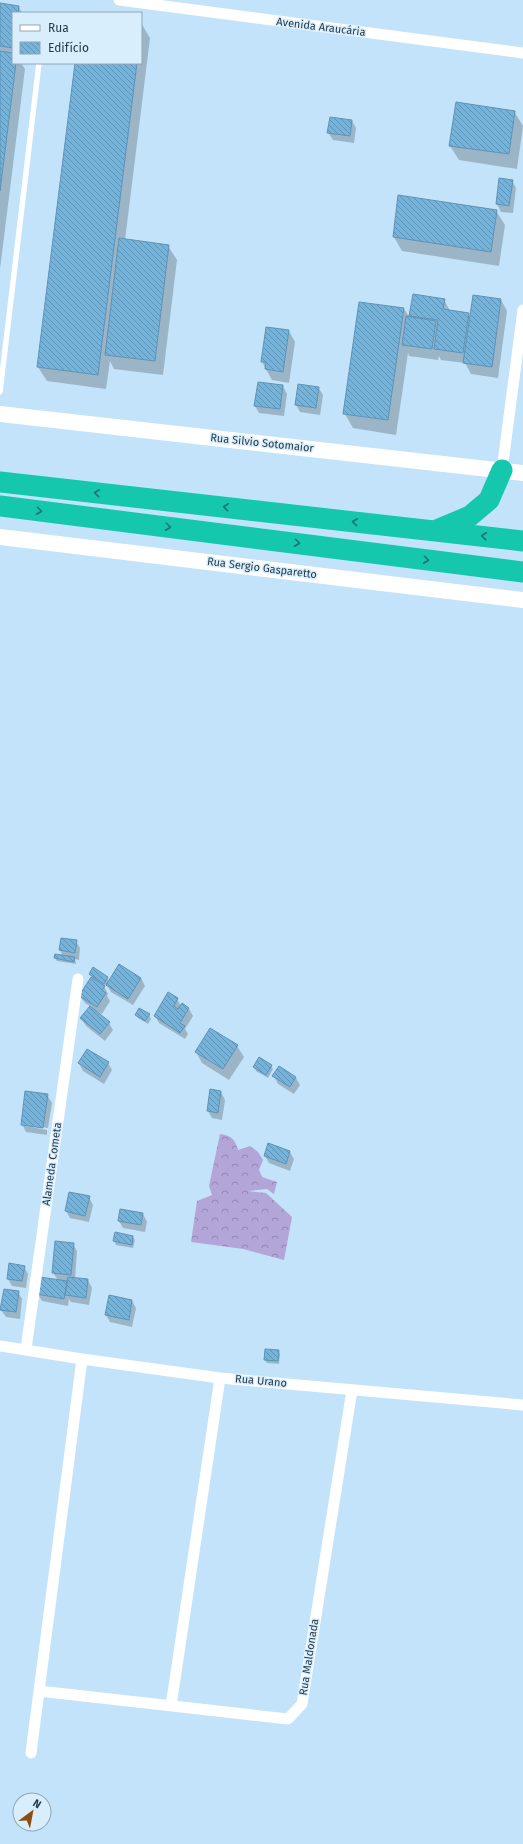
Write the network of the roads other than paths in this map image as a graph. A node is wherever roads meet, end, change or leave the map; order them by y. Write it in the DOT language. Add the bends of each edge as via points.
graph roads {
  1 [pos="119,0"];
  2 [pos="523,53"];
  3 [pos="38,64"];
  4 [pos="523,310"];
  5 [pos="0,392"];
  6 [pos="0,414"];
  7 [pos="502,470"];
  8 [pos="523,473"];
  9 [pos="0,482"];
  10 [pos="0,506"];
  11 [pos="436,531"];
  12 [pos="0,537"];
  13 [pos="523,541"];
  14 [pos="523,572"];
  15 [pos="523,600"];
  16 [pos="78,979"];
  17 [pos="0,1346"];
  18 [pos="26,1349"];
  19 [pos="82,1359"];
  20 [pos="220,1378"];
  21 [pos="352,1390"];
  22 [pos="523,1405"];
  23 [pos="39,1691"];
  24 [pos="171,1706"];
  25 [pos="31,1753"];
  1 -- 2 [label="street, Avenida Araucária"];
  3 -- 5 [label="lane"];
  4 -- 7 [label="street"];
  6 -- 7 [label="street, Rua Silvio Sotomaior"];
  7 -- 8 [label="street, Rua Silvio Sotomaior"];
  7 -- 11 [label="highway" via="489,500 470,516"];
  11 -- 9 [label="highway, one-way"];
  10 -- 14 [label="highway, one-way"];
  13 -- 11 [label="highway, one-way"];
  12 -- 15 [label="street, Rua Sergio Gasparetto"];
  16 -- 18 [label="street, Alameda Cometa"];
  17 -- 18 [label="street, Rua Urano"];
  18 -- 19 [label="street, Rua Urano"];
  19 -- 20 [label="street, Rua Urano"];
  19 -- 23 [label="street"];
  20 -- 21 [label="street, Rua Urano"];
  20 -- 24 [label="street"];
  21 -- 22 [label="street, Rua Urano"];
  21 -- 24 [label="street, Rua Maldonada" via="302,1704 288,1719"];
  23 -- 24 [label="street, Rua Maldonada"];
  23 -- 25 [label="street"];
}
